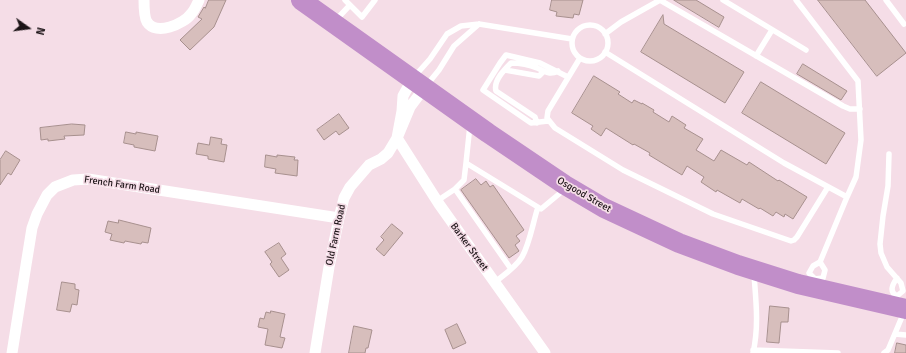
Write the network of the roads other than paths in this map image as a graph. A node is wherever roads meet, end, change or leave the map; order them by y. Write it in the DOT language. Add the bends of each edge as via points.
graph roads {
  1 [pos="144,0"];
  2 [pos="199,0"];
  3 [pos="301,0"];
  4 [pos="345,0"];
  5 [pos="375,0"];
  6 [pos="660,0"];
  7 [pos="723,0"];
  8 [pos="796,0"];
  9 [pos="886,0"];
  10 [pos="350,5"];
  11 [pos="333,23"];
  12 [pos="479,24"];
  13 [pos="904,24"];
  14 [pos="772,30"];
  15 [pos="605,34"];
  16 [pos="572,39"];
  17 [pos="806,50"];
  18 [pos="605,52"];
  19 [pos="756,56"];
  20 [pos="580,58"];
  21 [pos="505,70"];
  22 [pos="544,72"];
  23 [pos="558,72"];
  24 [pos="568,77"];
  25 [pos="419,83"];
  26 [pos="860,109"];
  27 [pos="471,121"];
  28 [pos="548,121"];
  29 [pos="537,122"];
  30 [pos="397,138"];
  31 [pos="889,154"];
  32 [pos="466,163"];
  33 [pos="568,187"];
  34 [pos="828,187"];
  35 [pos="455,190"];
  36 [pos="847,197"];
  37 [pos="437,201"];
  38 [pos="538,207"];
  39 [pos="339,218"];
  40 [pos="820,262"];
  41 [pos="511,269"];
  42 [pos="754,271"];
  43 [pos="897,278"];
  44 [pos="495,282"];
  45 [pos="813,283"];
  46 [pos="903,301"];
  47 [pos="895,334"];
  48 [pos="906,335"];
  49 [pos="753,352"];
  50 [pos="12,353"];
  51 [pos="315,353"];
  52 [pos="546,353"];
  53 [pos="838,353"];
  54 [pos="884,353"];
  1 -- 2 [label="street" via="146,21 152,27 162,29 177,24 191,15"];
  3 -- 11 [label="highway, Osgood Street"];
  4 -- 10 [label="lane"];
  5 -- 10 [label="lane" via="362,17"];
  6 -- 15 [label="lane"];
  6 -- 19 [label="lane"];
  7 -- 14 [label="lane"];
  8 -- 26 [label="lane" via="858,81"];
  9 -- 13 [label="lane"];
  10 -- 11 [label="lane"];
  11 -- 25 [label="highway, Osgood Street"];
  12 -- 16 [label="lane"];
  12 -- 25 [label="lane" via="454,46 439,70"];
  12 -- 25 [label="lane" via="461,26 447,34 430,59"];
  14 -- 17 [label="lane"];
  14 -- 19 [label="lane"];
  15 -- 16 [label="lane" via="597,26 585,25 575,32"];
  15 -- 18 [label="lane"];
  16 -- 20 [label="lane" via="572,49"];
  18 -- 20 [label="lane" via="592,61"];
  18 -- 34 [label="lane" via="784,163"];
  19 -- 26 [label="lane" via="843,106"];
  20 -- 24 [label="lane"];
  21 -- 22 [label="lane" via="539,76"];
  21 -- 22 [label="lane" via="515,63 538,68"];
  21 -- 29 [label="lane" via="496,82 496,91 535,117"];
  22 -- 23 [label="lane"];
  23 -- 24 [label="lane"];
  23 -- 29 [label="lane" via="540,63 506,55 483,90 531,123"];
  24 -- 28 [label="lane" via="548,111"];
  25 -- 27 [label="highway, Osgood Street"];
  25 -- 30 [label="street" via="403,96"];
  26 -- 36 [label="lane" via="861,140 856,177"];
  27 -- 32 [label="lane"];
  27 -- 33 [label="highway, Osgood Street"];
  28 -- 29 [label="lane"];
  28 -- 34 [label="lane" via="554,128 623,170 713,214 791,240 797,237"];
  30 -- 37 [label="street, Barker Street"];
  30 -- 39 [label="street, Old Farm Road" via="388,153 369,165 350,187"];
  31 -- 43 [label="lane" via="888,186 880,244 883,260"];
  32 -- 35 [label="lane" via="464,180"];
  32 -- 38 [label="lane"];
  33 -- 38 [label="lane" via="541,209"];
  33 -- 42 [label="highway, Osgood Street" via="604,208 679,243"];
  34 -- 36 [label="lane"];
  35 -- 37 [label="lane"];
  35 -- 41 [label="lane"];
  36 -- 40 [label="lane"];
  37 -- 44 [label="street, Barker Street"];
  38 -- 41 [label="lane" via="529,241 522,257"];
  39 -- 50 [label="street, French Farm Road" via="88,179 74,180 55,187 41,205 32,228"];
  39 -- 51 [label="street, Old Farm Road"];
  40 -- 45 [label="lane" via="813,266 810,273"];
  40 -- 45 [label="lane" via="825,270 823,278"];
  41 -- 44 [label="lane"];
  42 -- 45 [label="highway, Osgood Street"];
  42 -- 49 [label="lane" via="757,318"];
  43 -- 46 [label="lane" via="901,283"];
  43 -- 46 [label="lane" via="891,290"];
  44 -- 52 [label="street, Barker Street"];
  45 -- 46 [label="highway, Osgood Street"];
  46 -- 47 [label="lane"];
  47 -- 48 [label="lane"];
  47 -- 54 [label="lane"];
  49 -- 53 [label="lane"];
}
